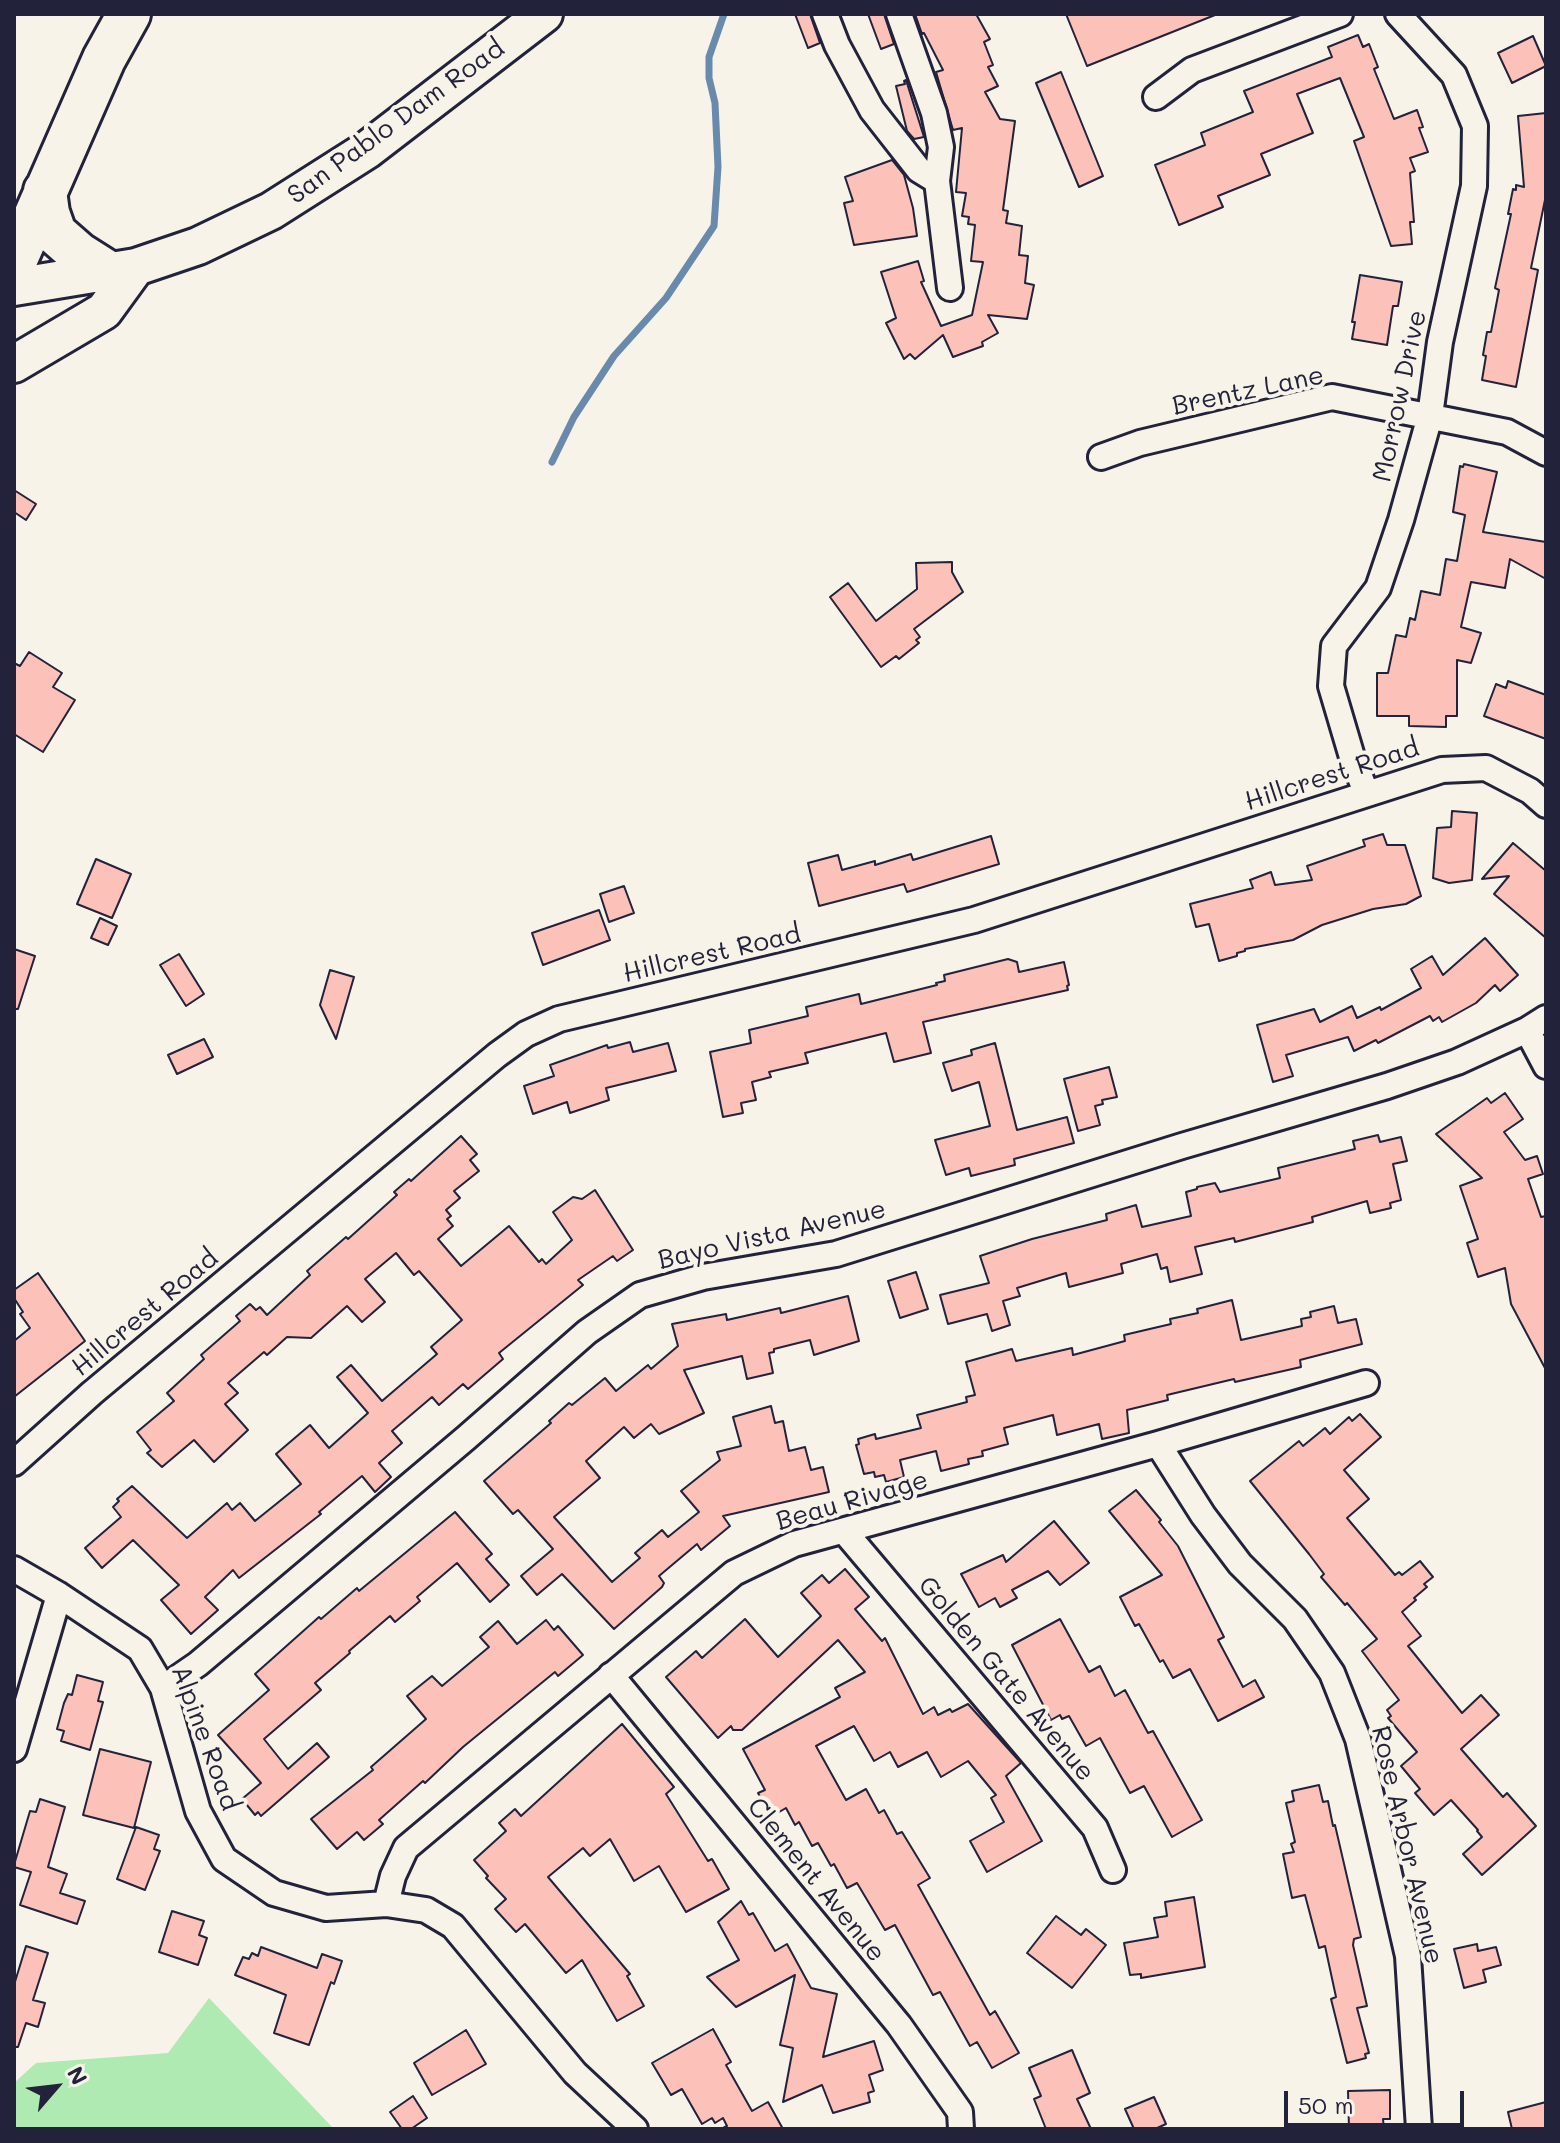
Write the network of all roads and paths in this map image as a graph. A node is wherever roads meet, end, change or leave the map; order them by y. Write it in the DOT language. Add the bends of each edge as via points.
graph roads {
  1 [pos="129,14"];
  2 [pos="544,14"];
  3 [pos="825,14"];
  4 [pos="899,14"];
  5 [pos="1340,14"];
  6 [pos="1398,14"];
  7 [pos="1156,97"];
  8 [pos="937,181"];
  9 [pos="45,191"];
  10 [pos="14,264"];
  11 [pos="123,270"];
  12 [pos="14,287"];
  13 [pos="950,288"];
  14 [pos="14,364"];
  15 [pos="1430,416"];
  16 [pos="1546,453"];
  17 [pos="1101,457"];
  18 [pos="1366,792"];
  19 [pos="1546,805"];
  20 [pos="1536,1024"];
  21 [pos="1546,1066"];
  22 [pos="1366,1383"];
  23 [pos="1158,1444"];
  24 [pos="14,1463"];
  25 [pos="844,1531"];
  26 [pos="14,1569"];
  27 [pos="59,1595"];
  28 [pos="611,1675"];
  29 [pos="163,1688"];
  30 [pos="14,1749"];
  31 [pos="1113,1870"];
  32 [pos="386,1904"];
  33 [pos="635,2129"];
  34 [pos="961,2129"];
  35 [pos="1419,2129"];
  1 -- 9 [label="highway"];
  2 -- 11 [label="main road, San Pablo Dam Road" via="367,150 271,211 198,246"];
  3 -- 8 [label="street" via="872,110 919,170"];
  4 -- 8 [label="street" via="934,113 941,147"];
  5 -- 7 [label="street" via="1192,70"];
  6 -- 15 [label="street, Morrow Drive" via="1454,75 1475,126 1474,186 1440,342"];
  8 -- 13 [label="street"];
  9 -- 10 [label="highway"];
  9 -- 11 [label="highway" via="55,233 79,254"];
  11 -- 12 [label="main road, San Pablo Dam Road"];
  11 -- 14 [label="main road" via="104,311"];
  15 -- 16 [label="street, Brentz Lane" via="1507,432"];
  15 -- 17 [label="street, Brentz Lane" via="1332,397"];
  15 -- 18 [label="street, Morrow Drive" via="1378,588 1334,646 1331,686"];
  18 -- 19 [label="street, Hillcrest Road" via="1442,770 1486,768"];
  18 -- 24 [label="street, Hillcrest Road" via="974,920 559,1019 526,1034"];
  20 -- 21 [label="street"];
  20 -- 29 [label="street, Bayo Vista Avenue" via="1457,1062 1387,1086 836,1254 703,1277 640,1295 587,1332 223,1643"];
  22 -- 23 [label="street, Beau Rivage"];
  23 -- 25 [label="street, Beau Rivage"];
  23 -- 35 [label="street, Rose Arbor Avenue" via="1240,1564 1295,1619 1332,1673 1358,1739 1408,1956"];
  25 -- 28 [label="street, Beau Rivage" via="794,1544 734,1573"];
  25 -- 31 [label="street, Golden Gate Avenue" via="1095,1828"];
  26 -- 27 [label="street, Alpine Road"];
  27 -- 29 [label="street, Alpine Road" via="140,1649"];
  27 -- 30 [label="street"];
  28 -- 32 [label="street, Beau Rivage" via="406,1848"];
  28 -- 34 [label="street, Clement Avenue" via="899,2025 960,2112"];
  29 -- 32 [label="street, Alpine Road" via="198,1811 224,1859 274,1893 326,1908"];
  32 -- 33 [label="street, Alpine Road" via="426,1910 453,1926 575,2073"];
}
